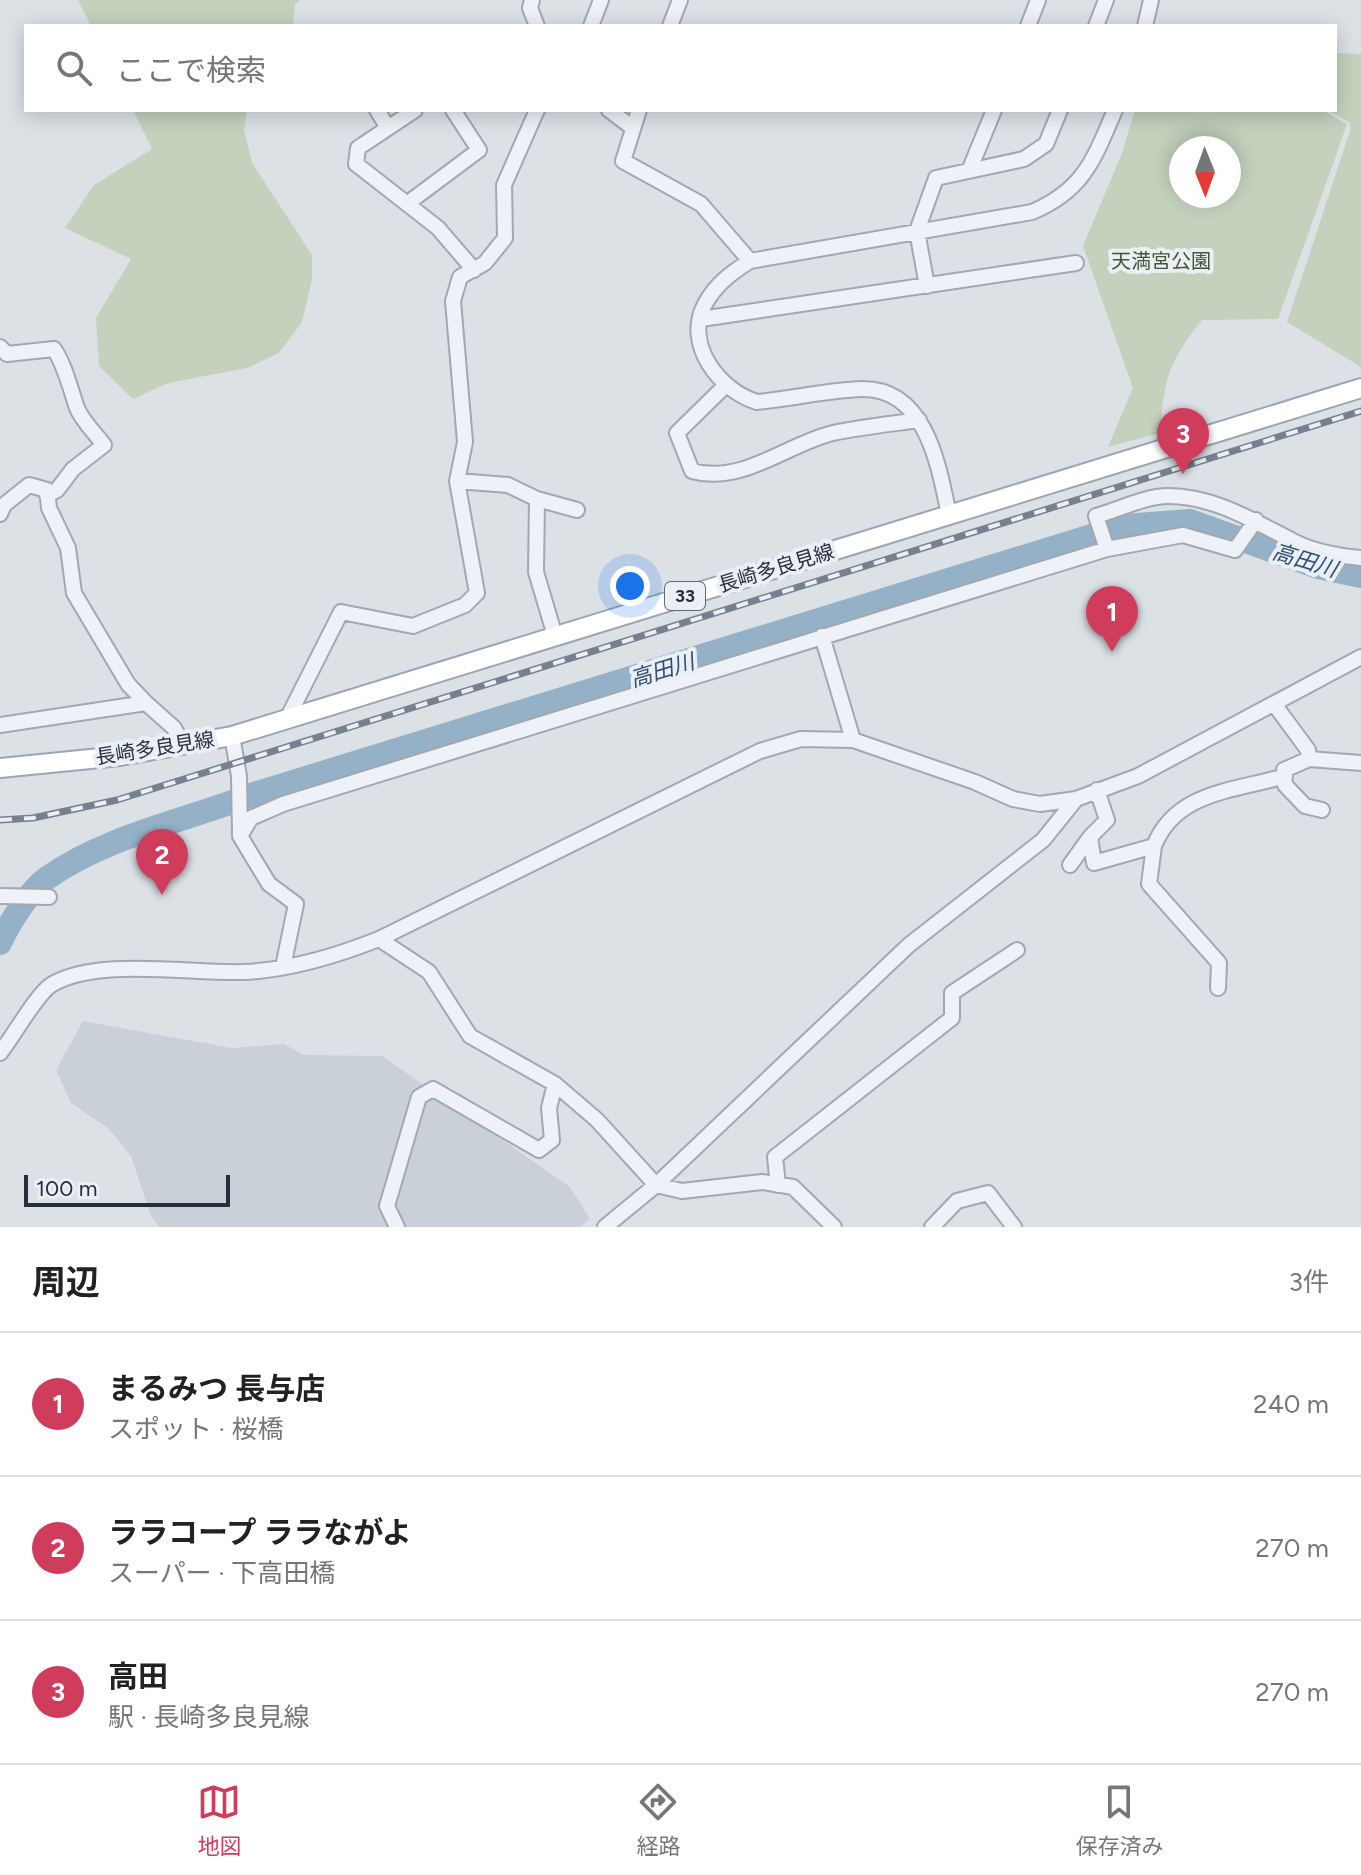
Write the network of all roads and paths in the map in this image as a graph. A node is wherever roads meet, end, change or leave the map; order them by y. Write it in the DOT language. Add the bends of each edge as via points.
graph roads {
  1 [pos="532,0"];
  2 [pos="601,0"];
  3 [pos="680,0"];
  4 [pos="1038,0"];
  5 [pos="1106,0"];
  6 [pos="1151,0"];
  7 [pos="536,24"];
  8 [pos="592,24"];
  9 [pos="671,24"];
  10 [pos="1029,24"];
  11 [pos="1097,24"];
  12 [pos="1145,24"];
  13 [pos="378,112"];
  14 [pos="412,112"];
  15 [pos="454,112"];
  16 [pos="536,112"];
  17 [pos="612,112"];
  18 [pos="638,112"];
  19 [pos="993,112"];
  20 [pos="1059,112"];
  21 [pos="1114,112"];
  22 [pos="388,128"];
  23 [pos="633,128"];
  24 [pos="969,171"];
  25 [pos="408,203"];
  26 [pos="917,231"];
  27 [pos="750,261"];
  28 [pos="1076,263"];
  29 [pos="474,270"];
  30 [pos="927,286"];
  31 [pos="701,319"];
  32 [pos="0,347"];
  33 [pos="726,385"];
  34 [pos="1361,388"];
  35 [pos="919,420"];
  36 [pos="457,481"];
  37 [pos="47,495"];
  38 [pos="537,499"];
  39 [pos="577,510"];
  40 [pos="0,514"];
  41 [pos="949,515"];
  42 [pos="1256,520"];
  43 [pos="1107,549"];
  44 [pos="1361,558"];
  45 [pos="555,636"];
  46 [pos="822,636"];
  47 [pos="1361,657"];
  48 [pos="146,703"];
  49 [pos="1274,704"];
  50 [pos="287,719"];
  51 [pos="0,725"];
  52 [pos="232,736"];
  53 [pos="853,740"];
  54 [pos="183,745"];
  55 [pos="1309,759"];
  56 [pos="1361,763"];
  57 [pos="0,768"];
  58 [pos="1285,776"];
  59 [pos="1097,790"];
  60 [pos="1076,799"];
  61 [pos="1322,810"];
  62 [pos="240,830"];
  63 [pos="1090,837"];
  64 [pos="1154,846"];
  65 [pos="1070,865"];
  66 [pos="6,896"];
  67 [pos="49,897"];
  68 [pos="379,939"];
  69 [pos="1017,950"];
  70 [pos="283,967"];
  71 [pos="1218,988"];
  72 [pos="0,1053"];
  73 [pos="555,1084"];
  74 [pos="770,1183"];
  75 [pos="656,1185"];
  76 [pos="397,1227"];
  77 [pos="605,1227"];
  78 [pos="834,1227"];
  79 [pos="932,1227"];
  80 [pos="1014,1227"];
  1 -- 7 [label="street"];
  2 -- 8 [label="street"];
  3 -- 9 [label="street"];
  4 -- 10 [label="street"];
  5 -- 11 [label="street"];
  6 -- 12 [label="street"];
  13 -- 22 [label="street"];
  14 -- 22 [label="street"];
  15 -- 25 [label="street" via="479,150"];
  16 -- 29 [label="street" via="504,185 505,238"];
  17 -- 23 [label="street"];
  18 -- 23 [label="street"];
  19 -- 24 [label="street"];
  20 -- 24 [label="street" via="1046,144 1024,159"];
  21 -- 26 [label="street" via="1089,170 1048,205"];
  22 -- 25 [label="street" via="358,148 356,164"];
  23 -- 27 [label="street" via="623,161 701,204"];
  24 -- 26 [label="street" via="936,178"];
  25 -- 29 [label="street"];
  26 -- 27 [label="street"];
  26 -- 30 [label="street"];
  27 -- 31 [label="street" via="721,279"];
  28 -- 30 [label="street"];
  29 -- 36 [label="street" via="460,277 453,301 465,442"];
  30 -- 31 [label="street"];
  31 -- 33 [label="street" via="702,350"];
  32 -- 37 [label="street" via="7,354 54,349 77,408 104,445"];
  33 -- 35 [label="street" via="757,402 865,389 893,398"];
  33 -- 35 [label="street" via="677,433 692,471 711,476 775,458 830,434"];
  34 -- 41 [label="main road, 長崎多良見線 / 33"];
  35 -- 41 [label="street" via="933,445"];
  36 -- 38 [label="street" via="508,485"];
  36 -- 50 [label="street" via="477,593 465,605 413,626 341,612"];
  37 -- 40 [label="street" via="47,490 29,485"];
  37 -- 48 [label="street" via="68,548 74,593 128,684"];
  38 -- 39 [label="street"];
  38 -- 45 [label="street" via="536,572"];
  41 -- 45 [label="main road, 長崎多良見線 / 33"];
  42 -- 43 [label="street" via="1235,550 1183,535"];
  42 -- 43 [label="street" via="1197,499 1165,496 1096,516"];
  42 -- 44 [label="street" via="1297,544"];
  43 -- 46 [label="street"];
  45 -- 50 [label="main road, 長崎多良見線 / 33"];
  46 -- 53 [label="street"];
  46 -- 62 [label="street" via="283,804 251,818"];
  47 -- 49 [label="street"];
  48 -- 51 [label="street"];
  48 -- 54 [label="street" via="174,728"];
  49 -- 55 [label="street"];
  49 -- 59 [label="street" via="1138,776"];
  50 -- 52 [label="main road, 長崎多良見線 / 33"];
  52 -- 54 [label="main road, 長崎多良見線 / 33"];
  52 -- 62 [label="street"];
  53 -- 60 [label="street" via="1013,799 1040,804"];
  53 -- 68 [label="street" via="801,739 760,751"];
  54 -- 57 [label="main road, 長崎多良見線 / 33"];
  55 -- 56 [label="street"];
  55 -- 58 [label="street" via="1284,770"];
  58 -- 61 [label="street" via="1294,798"];
  58 -- 64 [label="street" via="1180,807"];
  59 -- 60 [label="street"];
  59 -- 63 [label="street" via="1107,820"];
  60 -- 75 [label="street" via="1043,840 909,945"];
  62 -- 70 [label="street" via="269,884 296,904"];
  63 -- 64 [label="street" via="1094,863"];
  63 -- 65 [label="street"];
  64 -- 71 [label="street" via="1149,884 1219,963"];
  66 -- 67 [label="street"];
  68 -- 70 [label="street" via="334,957"];
  68 -- 73 [label="street" via="429,972 470,1036"];
  69 -- 74 [label="street" via="952,993 952,1018 775,1157"];
  70 -- 72 [label="street" via="246,972 123,971 66,978 48,987"];
  73 -- 75 [label="street" via="597,1120"];
  73 -- 76 [label="street" via="549,1108 552,1140 539,1150 433,1089 419,1097 387,1206"];
  74 -- 75 [label="street" via="682,1191"];
  74 -- 78 [label="street" via="793,1187"];
  75 -- 77 [label="street"];
  79 -- 80 [label="street" via="957,1201 988,1193"];
}
